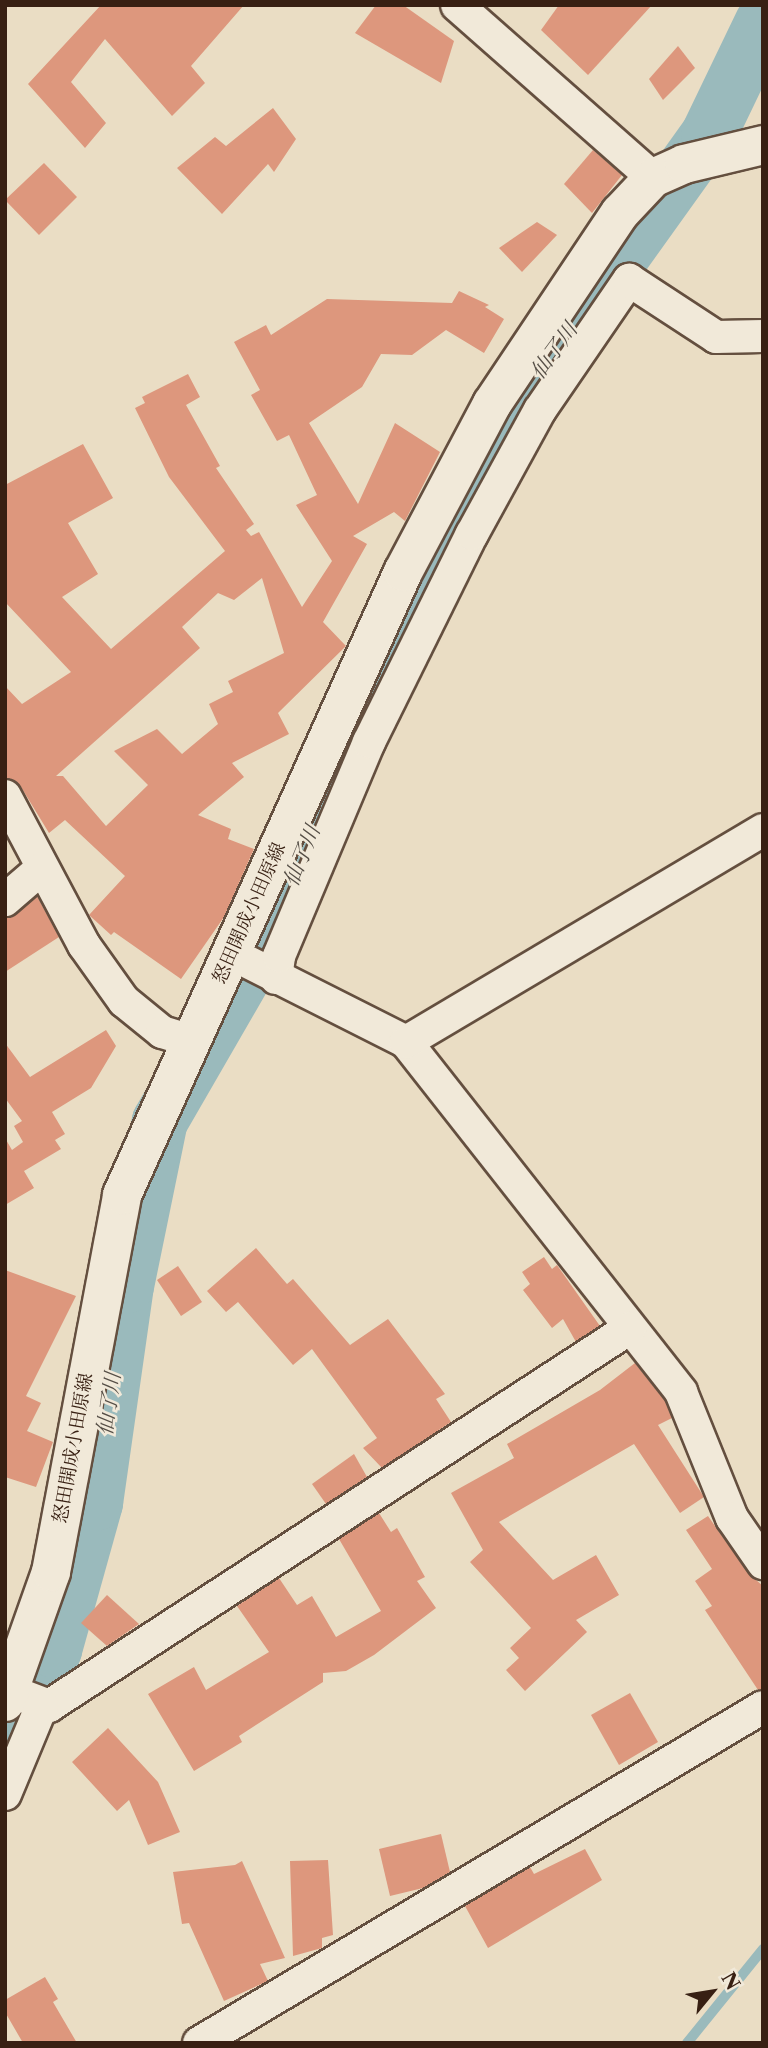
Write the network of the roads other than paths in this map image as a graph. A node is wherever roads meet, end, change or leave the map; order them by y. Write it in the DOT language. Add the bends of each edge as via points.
graph roads {
  1 [pos="457,5"];
  2 [pos="746,148"];
  3 [pos="653,178"];
  4 [pos="763,336"];
  5 [pos="5,796"];
  6 [pos="763,830"];
  7 [pos="41,869"];
  8 [pos="5,900"];
  9 [pos="230,953"];
  10 [pos="276,978"];
  11 [pos="192,1041"];
  12 [pos="405,1042"];
  13 [pos="631,1328"];
  14 [pos="763,1563"];
  15 [pos="19,1699"];
  16 [pos="763,1707"];
  17 [pos="5,1794"];
  18 [pos="199,2043"];
  1 -- 3 [label="street"];
  2 -- 3 [label="main road, 怒田開成小田原線" via="684,163"];
  3 -- 9 [label="main road, 怒田開成小田原線" via="620,214 492,404 402,572"];
  4 -- 10 [label="street" via="716,337 629,280 540,410 472,534 369,742 279,956"];
  5 -- 7 [label="street"];
  6 -- 12 [label="street"];
  7 -- 8 [label="street"];
  7 -- 11 [label="street" via="84,945 124,1001 162,1031"];
  9 -- 10 [label="street"];
  9 -- 11 [label="main road, 怒田開成小田原線"];
  10 -- 12 [label="street"];
  11 -- 15 [label="main road, 怒田開成小田原線" via="122,1195 51,1572"];
  12 -- 13 [label="street"];
  13 -- 14 [label="street" via="681,1392 732,1518"];
  13 -- 15 [label="street" via="49,1706"];
  15 -- 17 [label="street"];
  16 -- 18 [label="street"];
}
